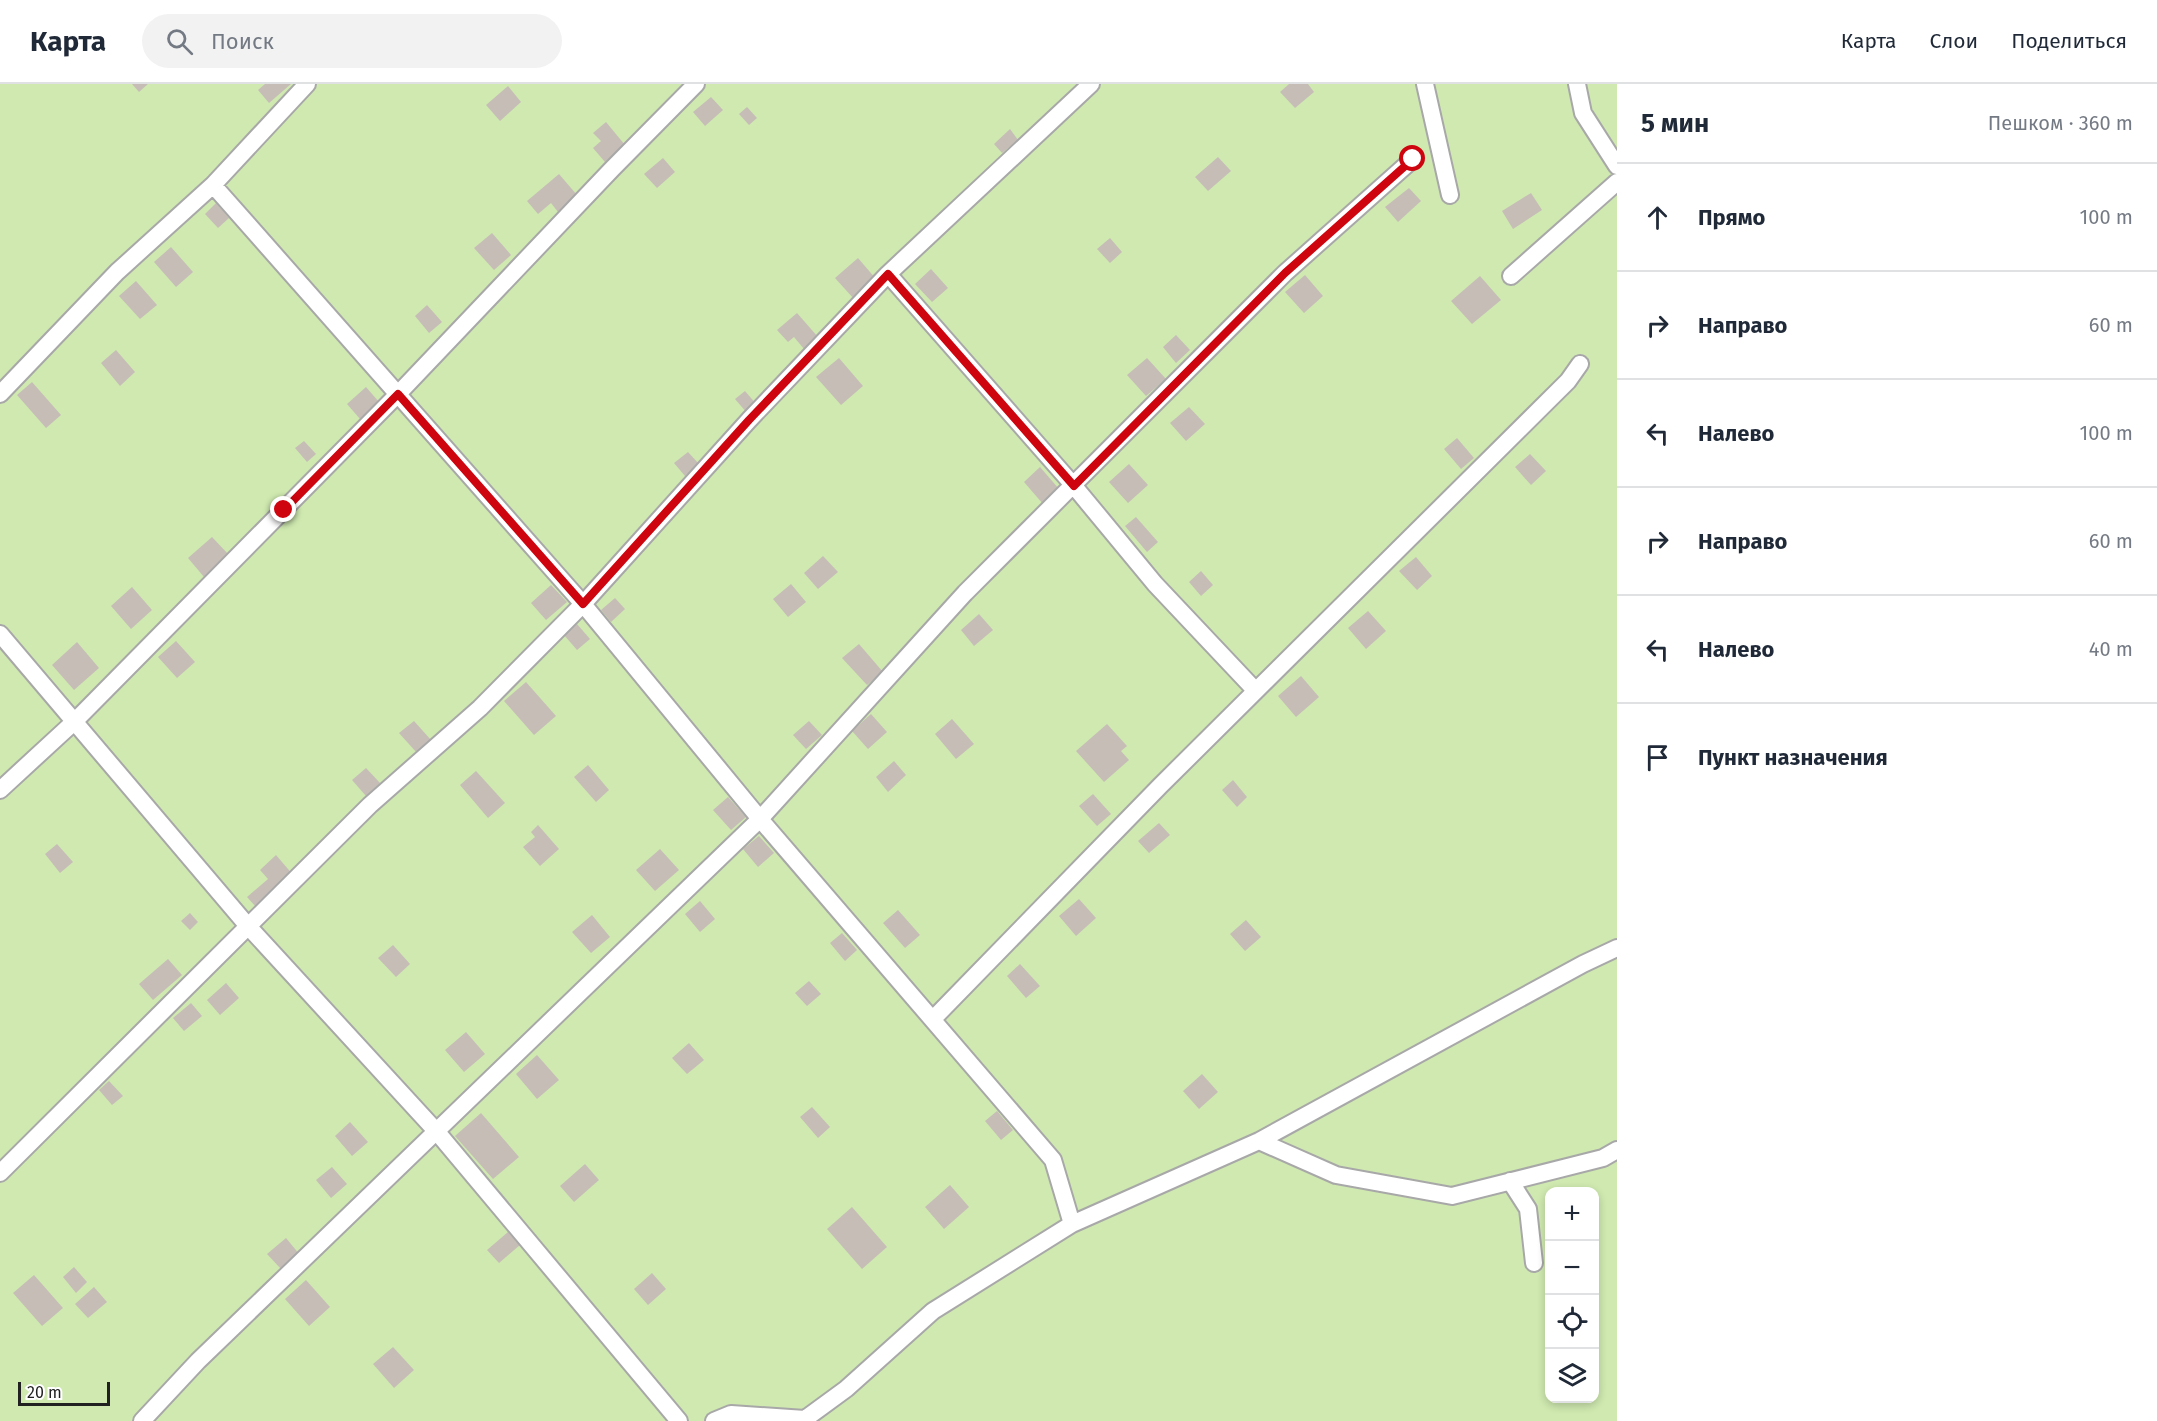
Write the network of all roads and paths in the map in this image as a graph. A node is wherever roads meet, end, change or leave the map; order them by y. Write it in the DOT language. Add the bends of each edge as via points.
graph roads {
  1 [pos="307,84"];
  2 [pos="696,84"];
  3 [pos="1090,84"];
  4 [pos="1425,84"];
  5 [pos="1577,84"];
  6 [pos="1413,159"];
  7 [pos="1617,166"];
  8 [pos="1617,182"];
  9 [pos="213,185"];
  10 [pos="1450,195"];
  11 [pos="888,274"];
  12 [pos="1511,276"];
  13 [pos="1580,364"];
  14 [pos="0,394"];
  15 [pos="398,394"];
  16 [pos="1074,486"];
  17 [pos="583,604"];
  18 [pos="0,634"];
  19 [pos="1255,690"];
  20 [pos="75,721"];
  21 [pos="0,790"];
  22 [pos="760,819"];
  23 [pos="247,925"];
  24 [pos="1617,948"];
  25 [pos="933,1019"];
  26 [pos="437,1132"];
  27 [pos="1259,1141"];
  28 [pos="1617,1150"];
  29 [pos="0,1173"];
  30 [pos="1510,1181"];
  31 [pos="1072,1224"];
  32 [pos="1534,1263"];
  33 [pos="805,1420"];
  34 [pos="142,1421"];
  35 [pos="680,1421"];
  36 [pos="714,1421"];
  1 -- 9 [label="lane"];
  2 -- 15 [label="lane"];
  3 -- 11 [label="lane"];
  4 -- 10 [label="lane"];
  5 -- 7 [label="lane" via="1583,113"];
  6 -- 16 [label="lane" via="1285,273"];
  8 -- 12 [label="lane"];
  9 -- 14 [label="lane" via="117,272"];
  9 -- 15 [label="lane"];
  11 -- 16 [label="lane"];
  11 -- 17 [label="lane"];
  13 -- 19 [label="lane" via="1568,381"];
  15 -- 17 [label="lane"];
  15 -- 20 [label="lane"];
  16 -- 19 [label="lane" via="1155,584"];
  16 -- 22 [label="lane" via="965,593"];
  17 -- 22 [label="lane"];
  17 -- 23 [label="lane" via="480,708 370,805"];
  18 -- 20 [label="lane"];
  19 -- 25 [label="lane"];
  20 -- 21 [label="lane"];
  20 -- 23 [label="lane"];
  22 -- 25 [label="lane"];
  22 -- 26 [label="lane"];
  23 -- 26 [label="lane"];
  23 -- 29 [label="lane"];
  24 -- 27 [label="lane"];
  25 -- 31 [label="lane" via="1053,1160"];
  26 -- 34 [label="lane" via="198,1361"];
  26 -- 35 [label="lane"];
  27 -- 30 [label="lane" via="1336,1175 1452,1196"];
  27 -- 31 [label="lane"];
  28 -- 30 [label="lane" via="1603,1158"];
  30 -- 32 [label="lane" via="1528,1209"];
  31 -- 33 [label="lane" via="933,1311"];
  33 -- 36 [label="lane" via="731,1414"];
}
